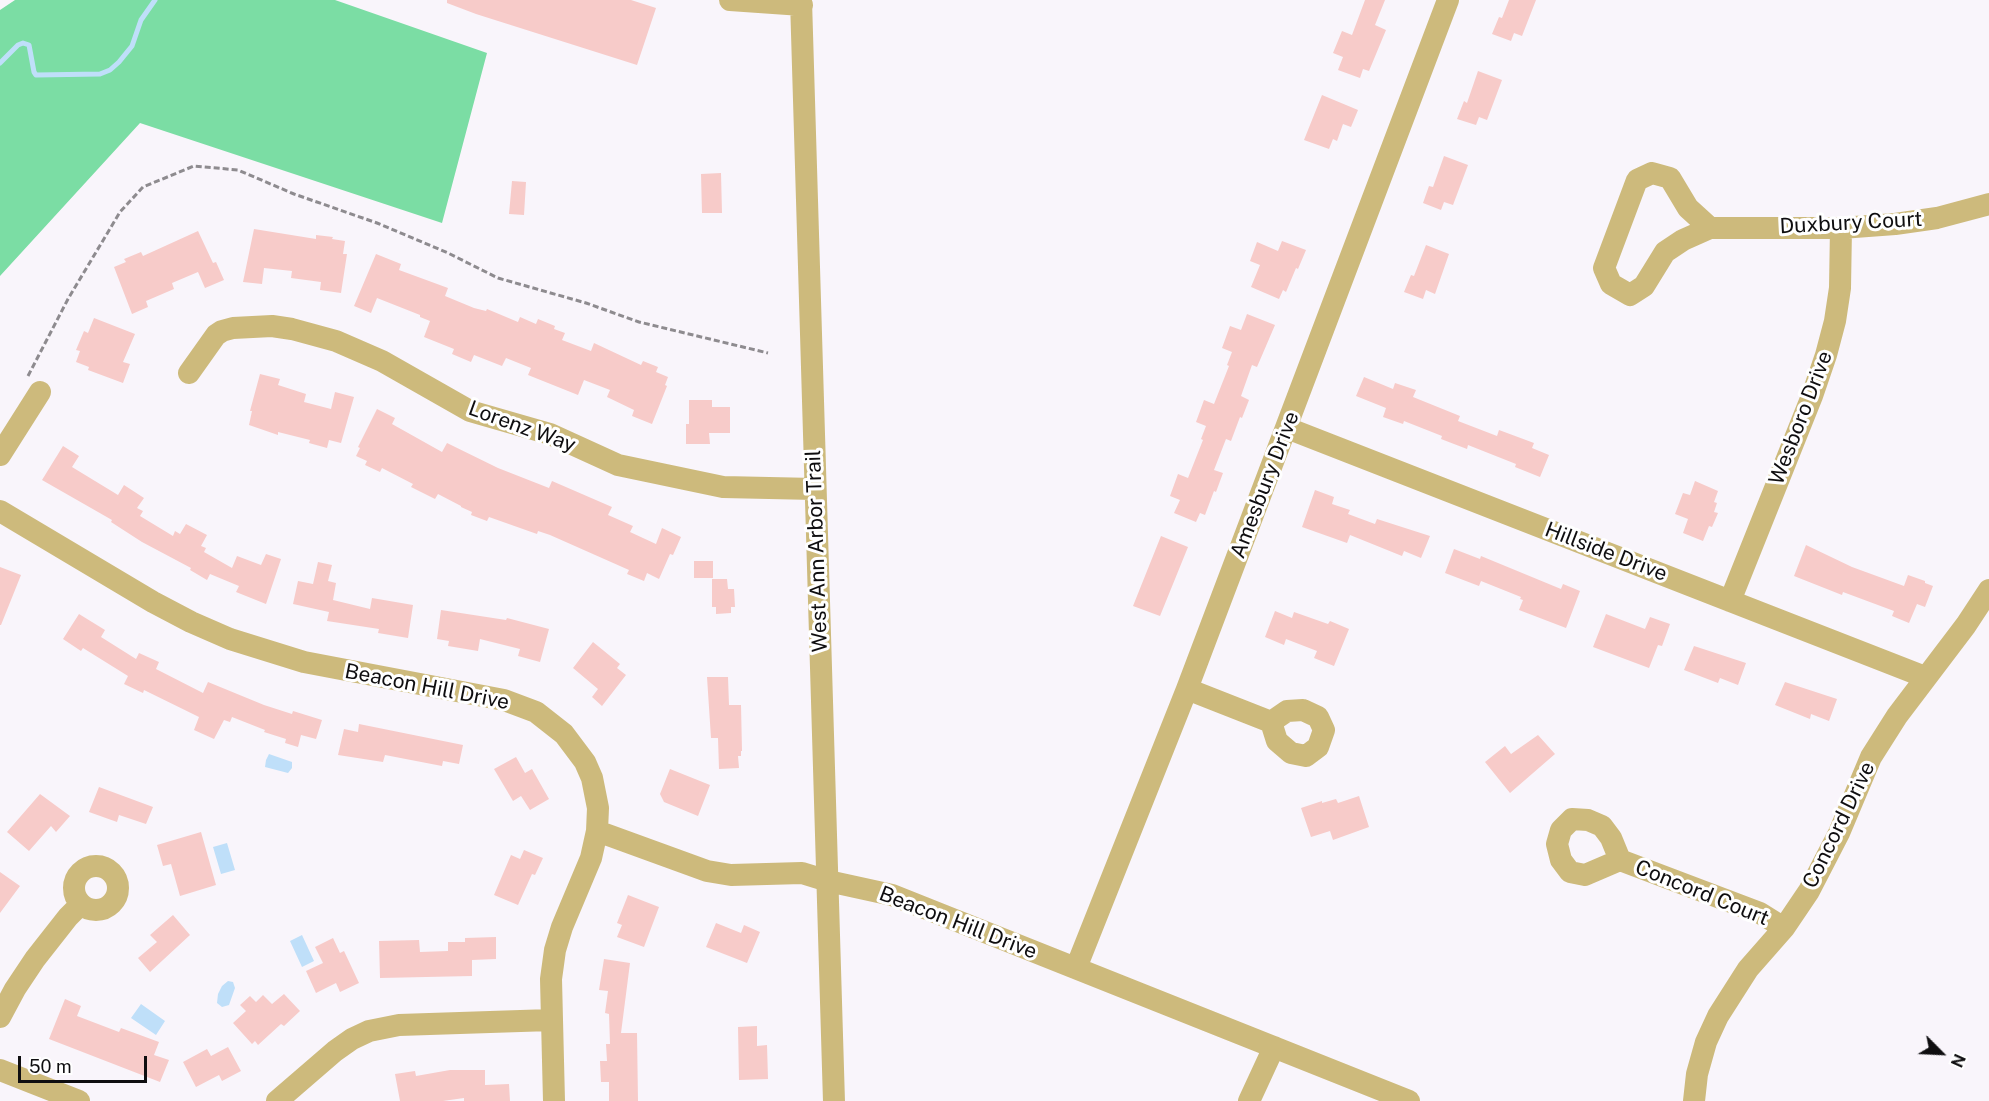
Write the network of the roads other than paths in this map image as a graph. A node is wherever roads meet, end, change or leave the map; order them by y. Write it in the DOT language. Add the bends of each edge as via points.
graph roads {
  1 [pos="730,0"];
  2 [pos="1448,0"];
  3 [pos="801,3"];
  4 [pos="1989,204"];
  5 [pos="1710,228"];
  6 [pos="1841,228"];
  7 [pos="189,373"];
  8 [pos="32,387"];
  9 [pos="1287,428"];
  10 [pos="0,455"];
  11 [pos="815,489"];
  12 [pos="0,511"];
  13 [pos="1989,590"];
  14 [pos="1730,601"];
  15 [pos="1925,677"];
  16 [pos="1187,689"];
  17 [pos="1271,722"];
  18 [pos="597,831"];
  19 [pos="1620,860"];
  20 [pos="828,881"];
  21 [pos="81,904"];
  22 [pos="1784,928"];
  23 [pos="1076,968"];
  24 [pos="0,1017"];
  25 [pos="551,1020"];
  26 [pos="1274,1047"];
  27 [pos="0,1070"];
  28 [pos="80,1101"];
  29 [pos="277,1101"];
  30 [pos="554,1101"];
  31 [pos="834,1101"];
  32 [pos="1248,1101"];
  33 [pos="1409,1101"];
  34 [pos="1694,1101"];
  1 -- 3 [label="street"];
  2 -- 9 [label="street, Amesbury Drive"];
  3 -- 11 [label="street, West Ann Arbor Trail"];
  4 -- 6 [label="street, Duxbury Court" via="1937,218"];
  5 -- 5 [label="street, Duxbury Court" via="1688,208 1670,178 1652,173 1637,180 1604,268 1611,284 1630,296 1644,286 1665,252"];
  5 -- 6 [label="street, Duxbury Court"];
  6 -- 14 [label="street, Wesboro Drive" via="1840,288 1826,355"];
  7 -- 11 [label="street, Lorenz Way" via="222,331 272,326 292,329 336,341 382,361 470,411 550,434 618,465 723,487"];
  8 -- 10 [label="street"];
  9 -- 14 [label="street, Hillside Drive"];
  9 -- 16 [label="street, Amesbury Drive"];
  11 -- 20 [label="street, West Ann Arbor Trail"];
  12 -- 18 [label="street, Beacon Hill Drive" via="153,602 230,639 304,662 504,700 536,712 564,734 585,762 596,793"];
  13 -- 15 [label="street, Concord Drive"];
  14 -- 15 [label="street, Hillside Drive"];
  15 -- 22 [label="street, Concord Drive" via="1871,757 1828,858"];
  16 -- 17 [label="street"];
  16 -- 23 [label="street, Amesbury Drive"];
  18 -- 20 [label="street, Beacon Hill Drive" via="707,871 802,873"];
  18 -- 25 [label="street" via="591,858 555,950"];
  19 -- 22 [label="street, Concord Court" via="1760,913"];
  20 -- 23 [label="street, Beacon Hill Drive" via="892,895"];
  20 -- 31 [label="street, West Ann Arbor Trail"];
  21 -- 24 [label="street" via="35,959"];
  22 -- 34 [label="street, Concord Drive" via="1748,969 1718,1016 1706,1042"];
  23 -- 26 [label="street, Beacon Hill Drive"];
  25 -- 29 [label="street" via="399,1025 369,1031 335,1051"];
  25 -- 30 [label="street"];
  26 -- 32 [label="street"];
  26 -- 33 [label="street, Beacon Hill Drive"];
  27 -- 28 [label="street"];
}
